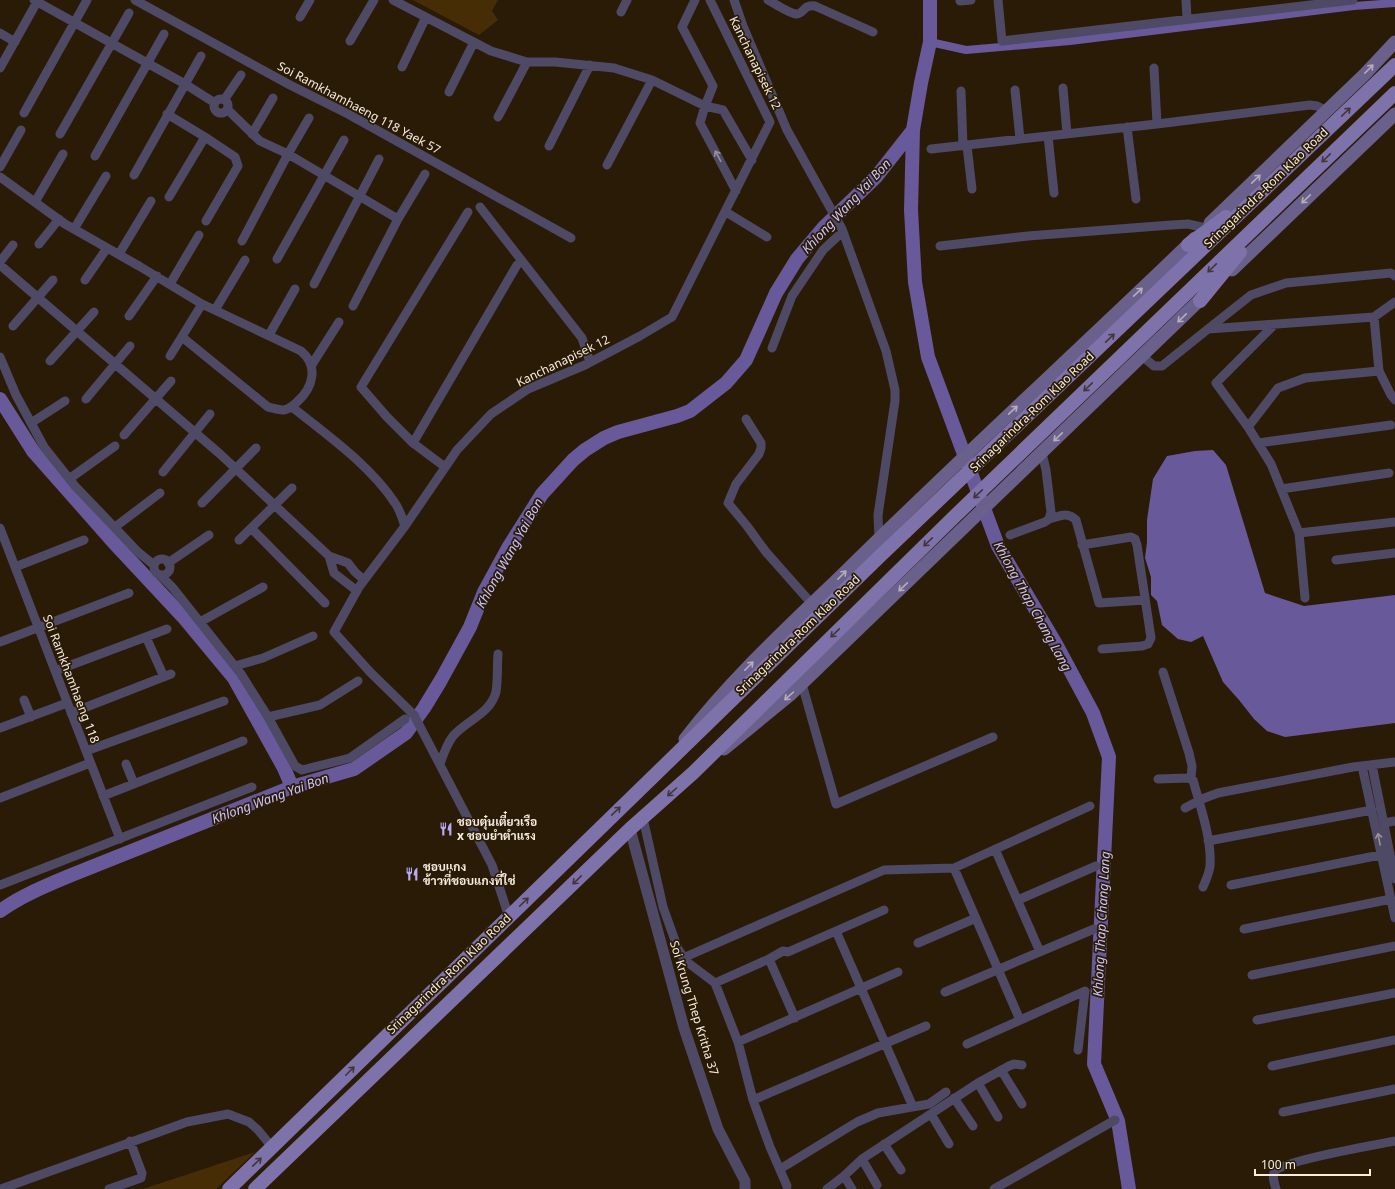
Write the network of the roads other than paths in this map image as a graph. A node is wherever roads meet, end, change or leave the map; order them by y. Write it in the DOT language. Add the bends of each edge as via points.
graph roads {
  1 [pos="87,0"];
  2 [pos="135,0"];
  3 [pos="310,0"];
  4 [pos="374,0"];
  5 [pos="393,0"];
  6 [pos="628,0"];
  7 [pos="695,0"];
  8 [pos="710,0"];
  9 [pos="734,0"];
  10 [pos="768,0"];
  11 [pos="971,0"];
  12 [pos="998,0"];
  13 [pos="1186,0"];
  14 [pos="1353,0"];
  15 [pos="36,1"];
  16 [pos="960,1"];
  17 [pos="621,12"];
  18 [pos="129,13"];
  19 [pos="300,17"];
  20 [pos="426,17"];
  21 [pos="1187,19"];
  22 [pos="74,22"];
  23 [pos="873,32"];
  24 [pos="0,33"];
  25 [pos="164,34"];
  26 [pos="350,41"];
  27 [pos="15,42"];
  28 [pos="474,42"];
  29 [pos="1395,42"];
  30 [pos="112,43"];
  31 [pos="201,56"];
  32 [pos="527,62"];
  33 [pos="148,63"];
  34 [pos="590,65"];
  35 [pos="1395,65"];
  36 [pos="402,67"];
  37 [pos="0,68"];
  38 [pos="1154,68"];
  39 [pos="241,75"];
  40 [pos="652,80"];
  41 [pos="185,84"];
  42 [pos="1063,88"];
  43 [pos="1015,90"];
  44 [pos="961,91"];
  45 [pos="449,92"];
  46 [pos="1395,93"];
  47 [pos="273,98"];
  48 [pos="224,100"];
  49 [pos="215,103"];
  50 [pos="705,106"];
  51 [pos="227,109"];
  52 [pos="1327,111"];
  53 [pos="24,113"];
  54 [pos="167,114"];
  55 [pos="1395,114"];
  56 [pos="498,117"];
  57 [pos="309,118"];
  58 [pos="1158,124"];
  59 [pos="1127,127"];
  60 [pos="21,130"];
  61 [pos="60,134"];
  62 [pos="252,134"];
  63 [pos="1067,134"];
  64 [pos="1048,136"];
  65 [pos="205,137"];
  66 [pos="1020,139"];
  67 [pos="344,140"];
  68 [pos="549,146"];
  69 [pos="965,146"];
  70 [pos="931,149"];
  71 [pos="63,154"];
  72 [pos="288,154"];
  73 [pos="96,156"];
  74 [pos="378,159"];
  75 [pos="752,160"];
  76 [pos="606,165"];
  77 [pos="0,167"];
  78 [pos="425,174"];
  79 [pos="134,175"];
  80 [pos="325,175"];
  81 [pos="106,176"];
  82 [pos="0,177"];
  83 [pos="1273,182"];
  84 [pos="972,189"];
  85 [pos="736,191"];
  86 [pos="1054,193"];
  87 [pos="359,195"];
  88 [pos="169,197"];
  89 [pos="1136,199"];
  90 [pos="151,201"];
  91 [pos="35,202"];
  92 [pos="1279,203"];
  93 [pos="480,207"];
  94 [pos="468,212"];
  95 [pos="726,212"];
  96 [pos="58,219"];
  97 [pos="398,219"];
  98 [pos="206,221"];
  99 [pos="1208,228"];
  100 [pos="74,229"];
  101 [pos="843,231"];
  102 [pos="199,235"];
  103 [pos="767,237"];
  104 [pos="571,238"];
  105 [pos="242,241"];
  106 [pos="39,244"];
  107 [pos="14,245"];
  108 [pos="1188,245"];
  109 [pos="940,246"];
  110 [pos="107,248"];
  111 [pos="119,254"];
  112 [pos="277,259"];
  113 [pos="245,260"];
  114 [pos="0,263"];
  115 [pos="517,265"];
  116 [pos="156,276"];
  117 [pos="1395,276"];
  118 [pos="53,280"];
  119 [pos="85,280"];
  120 [pos="170,284"];
  121 [pos="314,284"];
  122 [pos="295,289"];
  123 [pos="38,298"];
  124 [pos="1200,300"];
  125 [pos="1395,302"];
  126 [pos="202,304"];
  127 [pos="353,306"];
  128 [pos="215,310"];
  129 [pos="94,312"];
  130 [pos="129,316"];
  131 [pos="1374,317"];
  132 [pos="339,322"];
  133 [pos="1274,324"];
  134 [pos="13,326"];
  135 [pos="1208,329"];
  136 [pos="77,331"];
  137 [pos="268,335"];
  138 [pos="182,337"];
  139 [pos="130,346"];
  140 [pos="772,348"];
  141 [pos="170,356"];
  142 [pos="1142,356"];
  143 [pos="0,357"];
  144 [pos="50,361"];
  145 [pos="590,362"];
  146 [pos="115,364"];
  147 [pos="312,366"];
  148 [pos="1378,371"];
  149 [pos="171,381"];
  150 [pos="86,399"];
  151 [pos="156,399"];
  152 [pos="1395,400"];
  153 [pos="65,401"];
  154 [pos="292,407"];
  155 [pos="210,414"];
  156 [pos="746,419"];
  157 [pos="31,423"];
  158 [pos="1391,424"];
  159 [pos="1248,427"];
  160 [pos="195,433"];
  161 [pos="124,435"];
  162 [pos="413,443"];
  163 [pos="1258,443"];
  164 [pos="115,446"];
  165 [pos="256,448"];
  166 [pos="1042,453"];
  167 [pos="445,467"];
  168 [pos="236,469"];
  169 [pos="163,472"];
  170 [pos="1389,473"];
  171 [pos="69,479"];
  172 [pos="292,488"];
  173 [pos="1281,489"];
  174 [pos="160,493"];
  175 [pos="202,503"];
  176 [pos="275,505"];
  177 [pos="1049,519"];
  178 [pos="1395,522"];
  179 [pos="405,526"];
  180 [pos="114,527"];
  181 [pos="0,528"];
  182 [pos="251,528"];
  183 [pos="1299,533"];
  184 [pos="209,535"];
  185 [pos="1010,535"];
  186 [pos="879,538"];
  187 [pos="84,540"];
  188 [pos="238,540"];
  189 [pos="1082,545"];
  190 [pos="1395,553"];
  191 [pos="329,556"];
  192 [pos="1336,560"];
  193 [pos="168,562"];
  194 [pos="154,565"];
  195 [pos="15,567"];
  196 [pos="160,575"];
  197 [pos="364,580"];
  198 [pos="263,587"];
  199 [pos="357,591"];
  200 [pos="129,593"];
  201 [pos="1305,598"];
  202 [pos="1145,600"];
  203 [pos="325,603"];
  204 [pos="812,604"];
  205 [pos="200,622"];
  206 [pos="37,628"];
  207 [pos="167,629"];
  208 [pos="313,636"];
  209 [pos="146,637"];
  210 [pos="0,642"];
  211 [pos="1102,649"];
  212 [pos="498,654"];
  213 [pos="235,666"];
  214 [pos="55,671"];
  215 [pos="1163,672"];
  216 [pos="358,681"];
  217 [pos="802,684"];
  218 [pos="24,700"];
  219 [pos="224,701"];
  220 [pos="67,703"];
  221 [pos="71,713"];
  222 [pos="31,717"];
  223 [pos="268,717"];
  224 [pos="405,719"];
  225 [pos="0,728"];
  226 [pos="993,737"];
  227 [pos="243,741"];
  228 [pos="86,751"];
  229 [pos="670,759"];
  230 [pos="1395,762"];
  231 [pos="90,763"];
  232 [pos="126,764"];
  233 [pos="440,764"];
  234 [pos="1367,765"];
  235 [pos="693,773"];
  236 [pos="1191,778"];
  237 [pos="1158,780"];
  238 [pos="134,784"];
  239 [pos="252,787"];
  240 [pos="103,796"];
  241 [pos="0,798"];
  242 [pos="1198,801"];
  243 [pos="1090,806"];
  244 [pos="1186,808"];
  245 [pos="1372,810"];
  246 [pos="643,818"];
  247 [pos="1395,821"];
  248 [pos="1384,823"];
  249 [pos="630,829"];
  250 [pos="120,839"];
  251 [pos="1208,841"];
  252 [pos="995,849"];
  253 [pos="1386,854"];
  254 [pos="1096,866"];
  255 [pos="954,868"];
  256 [pos="1394,869"];
  257 [pos="1395,879"];
  258 [pos="0,885"];
  259 [pos="1231,885"];
  260 [pos="1203,887"];
  261 [pos="1391,899"];
  262 [pos="1018,900"];
  263 [pos="884,910"];
  264 [pos="509,916"];
  265 [pos="976,918"];
  266 [pos="1395,918"];
  267 [pos="1094,929"];
  268 [pos="1244,929"];
  269 [pos="836,931"];
  270 [pos="918,943"];
  271 [pos="1395,946"];
  272 [pos="1040,952"];
  273 [pos="683,958"];
  274 [pos="769,959"];
  275 [pos="998,970"];
  276 [pos="898,972"];
  277 [pos="1252,975"];
  278 [pos="715,983"];
  279 [pos="861,989"];
  280 [pos="944,992"];
  281 [pos="1395,993"];
  282 [pos="795,1018"];
  283 [pos="1020,1020"];
  284 [pos="1257,1020"];
  285 [pos="926,1026"];
  286 [pos="1395,1040"];
  287 [pos="738,1042"];
  288 [pos="885,1044"];
  289 [pos="967,1044"];
  290 [pos="1078,1050"];
  291 [pos="1022,1065"];
  292 [pos="1272,1066"];
  293 [pos="1001,1070"];
  294 [pos="978,1083"];
  295 [pos="1395,1089"];
  296 [pos="946,1092"];
  297 [pos="954,1098"];
  298 [pos="753,1100"];
  299 [pos="1022,1104"];
  300 [pos="913,1107"];
  301 [pos="1283,1112"];
  302 [pos="931,1114"];
  303 [pos="998,1117"];
  304 [pos="1115,1120"];
  305 [pos="974,1126"];
  306 [pos="1395,1141"];
  307 [pos="130,1142"];
  308 [pos="884,1144"];
  309 [pos="949,1144"];
  310 [pos="272,1147"];
  311 [pos="862,1159"];
  312 [pos="780,1170"];
  313 [pos="901,1170"];
  314 [pos="844,1176"];
  315 [pos="877,1185"];
  316 [pos="787,1186"];
  317 [pos="1,1189"];
  318 [pos="109,1189"];
  319 [pos="229,1189"];
  320 [pos="255,1189"];
  321 [pos="745,1189"];
  322 [pos="827,1189"];
  323 [pos="852,1189"];
  324 [pos="994,1189"];
  325 [pos="1276,1189"];
  1 -- 22 [label="street"];
  2 -- 104 [label="street, Soi Ramkhamhaeng 118 Yaek 57"];
  3 -- 19 [label="street"];
  4 -- 26 [label="street"];
  5 -- 20 [label="street"];
  6 -- 17 [label="street"];
  7 -- 50 [label="street" via="682,27 713,86"];
  8 -- 75 [label="street, Kanchanapisek 12" via="770,122"];
  9 -- 101 [label="street" via="787,130"];
  10 -- 23 [label="street" via="795,14 800,13 805,7 815,6"];
  11 -- 16 [label="street"];
  12 -- 21 [label="street" via="1002,41"];
  13 -- 21 [label="street"];
  14 -- 21 [label="street"];
  15 -- 22 [label="street"];
  15 -- 27 [label="street"];
  18 -- 30 [label="street"];
  20 -- 28 [label="street"];
  20 -- 36 [label="street"];
  22 -- 30 [label="street"];
  22 -- 53 [label="street"];
  24 -- 27 [label="street"];
  25 -- 33 [label="street"];
  27 -- 37 [label="street"];
  28 -- 32 [label="street" via="491,51"];
  28 -- 45 [label="street"];
  52 -- 29 [label="main road, one-way"];
  30 -- 33 [label="street"];
  30 -- 61 [label="street"];
  31 -- 41 [label="street"];
  32 -- 34 [label="street"];
  32 -- 56 [label="street"];
  33 -- 41 [label="street"];
  33 -- 73 [label="street"];
  34 -- 40 [label="street" via="614,68"];
  34 -- 68 [label="street"];
  83 -- 35 [label="main road, Srinagarindra-Rom Klao Road, one-way"];
  38 -- 58 [label="street"];
  39 -- 48 [label="street"];
  40 -- 50 [label="street"];
  40 -- 76 [label="street"];
  41 -- 49 [label="street"];
  41 -- 54 [label="street"];
  42 -- 63 [label="street"];
  43 -- 66 [label="street"];
  44 -- 69 [label="street"];
  46 -- 92 [label="main road, Srinagarindra-Rom Klao Road, one-way"];
  47 -- 62 [label="street"];
  48 -- 49 [label="street"];
  48 -- 51 [label="street"];
  49 -- 51 [label="street" via="216,111 220,113"];
  50 -- 75 [label="street" via="723,110"];
  85 -- 50 [label="street, one-way" via="700,122"];
  51 -- 62 [label="street"];
  52 -- 58 [label="street" via="1310,105"];
  99 -- 52 [label="main road, one-way"];
  54 -- 65 [label="street"];
  54 -- 79 [label="street"];
  55 -- 124 [label="main road, Srinagarindra-Rom Klao Road, one-way"];
  57 -- 72 [label="street"];
  58 -- 59 [label="street"];
  59 -- 63 [label="street"];
  59 -- 89 [label="street"];
  60 -- 77 [label="street"];
  62 -- 72 [label="street" via="260,141"];
  63 -- 64 [label="street"];
  64 -- 66 [label="street"];
  64 -- 86 [label="street"];
  65 -- 88 [label="street"];
  65 -- 98 [label="street" via="235,157 238,166"];
  66 -- 69 [label="street"];
  67 -- 80 [label="street"];
  69 -- 70 [label="street"];
  69 -- 84 [label="street"];
  71 -- 91 [label="street"];
  72 -- 80 [label="street"];
  72 -- 105 [label="street"];
  74 -- 87 [label="street"];
  75 -- 85 [label="street, Kanchanapisek 12"];
  78 -- 97 [label="street"];
  80 -- 87 [label="street"];
  80 -- 112 [label="street"];
  81 -- 100 [label="street"];
  82 -- 91 [label="street"];
  83 -- 99 [label="main road"];
  229 -- 83 [label="main road, Srinagarindra-Rom Klao Road, one-way"];
  85 -- 95 [label="street, Kanchanapisek 12"];
  87 -- 97 [label="street"];
  87 -- 121 [label="street"];
  90 -- 111 [label="street"];
  91 -- 96 [label="street"];
  92 -- 124 [label="main road"];
  92 -- 235 [label="main road, Srinagarindra-Rom Klao Road, one-way" via="956,514"];
  93 -- 145 [label="street" via="582,338"];
  94 -- 162 [label="street" via="361,387"];
  95 -- 103 [label="street"];
  95 -- 145 [label="street, Kanchanapisek 12" via="672,317"];
  96 -- 100 [label="street"];
  96 -- 106 [label="street"];
  97 -- 127 [label="street"];
  99 -- 108 [label="main road"];
  99 -- 109 [label="street" via="1188,224 1171,225"];
  100 -- 110 [label="street"];
  101 -- 140 [label="street" via="823,250 792,296"];
  101 -- 186 [label="street" via="886,351 895,390 878,515"];
  102 -- 120 [label="street"];
  107 -- 114 [label="street"];
  186 -- 108 [label="main road, Srinagarindra-Rom Klao Road, one-way"];
  110 -- 111 [label="street"];
  110 -- 119 [label="street"];
  111 -- 116 [label="street"];
  113 -- 128 [label="street"];
  114 -- 123 [label="street"];
  115 -- 162 [label="street"];
  116 -- 120 [label="street"];
  116 -- 130 [label="street"];
  117 -- 135 [label="street" via="1391,273 1286,283 1251,295"];
  118 -- 123 [label="street"];
  120 -- 126 [label="street"];
  122 -- 137 [label="street"];
  123 -- 134 [label="street"];
  123 -- 136 [label="street"];
  124 -- 142 [label="main road, Srinagarindra-Rom Klao Road, one-way"];
  125 -- 131 [label="street"];
  126 -- 128 [label="street"];
  126 -- 138 [label="street"];
  128 -- 137 [label="street"];
  129 -- 136 [label="street"];
  131 -- 133 [label="street"];
  131 -- 148 [label="street"];
  132 -- 147 [label="street"];
  133 -- 135 [label="street"];
  133 -- 159 [label="street" via="1216,383"];
  135 -- 142 [label="street" via="1162,366 1154,366"];
  136 -- 144 [label="street"];
  136 -- 146 [label="street"];
  137 -- 147 [label="street" via="301,351 308,356"];
  138 -- 141 [label="street"];
  138 -- 154 [label="street" via="268,407 284,410"];
  139 -- 146 [label="street"];
  142 -- 166 [label="main road, Srinagarindra-Rom Klao Road, one-way"];
  143 -- 157 [label="street"];
  145 -- 167 [label="street, Kanchanapisek 12" via="528,390 491,414 457,450"];
  146 -- 150 [label="street"];
  146 -- 151 [label="street"];
  147 -- 154 [label="street" via="310,387"];
  148 -- 152 [label="street"];
  148 -- 159 [label="street" via="1305,378 1278,388"];
  149 -- 151 [label="street"];
  151 -- 160 [label="street"];
  151 -- 161 [label="street"];
  153 -- 157 [label="street"];
  154 -- 179 [label="street" via="356,458 396,504"];
  155 -- 160 [label="street"];
  156 -- 204 [label="street" via="761,443 761,448 736,484 728,503 766,552"];
  157 -- 171 [label="street" via="44,447"];
  158 -- 163 [label="street"];
  159 -- 163 [label="street"];
  160 -- 168 [label="street"];
  160 -- 169 [label="street"];
  162 -- 167 [label="street"];
  163 -- 173 [label="street" via="1271,464"];
  164 -- 171 [label="street"];
  165 -- 168 [label="street"];
  166 -- 177 [label="street" via="1051,512"];
  166 -- 217 [label="main road, Srinagarindra-Rom Klao Road, one-way"];
  167 -- 179 [label="street, Kanchanapisek 12"];
  168 -- 175 [label="street"];
  168 -- 176 [label="street"];
  170 -- 173 [label="street"];
  171 -- 180 [label="street"];
  172 -- 176 [label="street"];
  173 -- 183 [label="street"];
  174 -- 180 [label="street"];
  176 -- 182 [label="street"];
  176 -- 191 [label="street"];
  177 -- 185 [label="street"];
  177 -- 189 [label="street" via="1072,515 1076,520"];
  178 -- 183 [label="street"];
  179 -- 197 [label="street, Kanchanapisek 12"];
  180 -- 194 [label="street"];
  181 -- 195 [label="street, Soi Ramkhamhaeng 118"];
  182 -- 188 [label="street"];
  182 -- 203 [label="street"];
  183 -- 201 [label="street"];
  184 -- 193 [label="street"];
  204 -- 186 [label="main road, Srinagarindra-Rom Klao Road, one-way"];
  187 -- 195 [label="street"];
  189 -- 202 [label="street" via="1099,603"];
  189 -- 202 [label="street" via="1131,537 1135,540"];
  190 -- 192 [label="street"];
  191 -- 197 [label="street" via="348,563"];
  191 -- 199 [label="street" via="334,573"];
  193 -- 194 [label="street" via="163,559 157,560"];
  193 -- 196 [label="street" via="170,569 166,574"];
  194 -- 196 [label="street" via="154,570"];
  195 -- 206 [label="street, Soi Ramkhamhaeng 118"];
  196 -- 205 [label="street"];
  197 -- 199 [label="street, Kanchanapisek 12"];
  198 -- 205 [label="street"];
  199 -- 233 [label="street, Kanchanapisek 12" via="334,632 370,672 414,714"];
  200 -- 206 [label="street"];
  202 -- 211 [label="street" via="1150,638 1148,644"];
  229 -- 204 [label="main road, Srinagarindra-Rom Klao Road, one-way" via="734,682"];
  205 -- 213 [label="street"];
  206 -- 210 [label="street"];
  206 -- 214 [label="street, Soi Ramkhamhaeng 118"];
  207 -- 209 [label="street"];
  208 -- 213 [label="street" via="263,658"];
  209 -- 214 [label="street"];
  209 -- 221 [label="street" via="168,675"];
  212 -- 233 [label="street" via="496,692 492,701 487,710 453,736"];
  213 -- 223 [label="street"];
  214 -- 220 [label="street, Soi Ramkhamhaeng 118"];
  215 -- 236 [label="street" via="1189,754"];
  216 -- 223 [label="street" via="320,705"];
  217 -- 226 [label="street" via="836,804"];
  217 -- 235 [label="main road, Srinagarindra-Rom Klao Road, one-way" via="748,731"];
  218 -- 222 [label="street"];
  219 -- 228 [label="street"];
  220 -- 221 [label="street, Soi Ramkhamhaeng 118"];
  220 -- 222 [label="street"];
  221 -- 228 [label="street, Soi Ramkhamhaeng 118"];
  222 -- 225 [label="street"];
  223 -- 224 [label="street" via="293,764 302,770 350,758"];
  227 -- 238 [label="street"];
  228 -- 231 [label="street, Soi Ramkhamhaeng 118"];
  264 -- 229 [label="main road, Srinagarindra-Rom Klao Road, one-way"];
  230 -- 234 [label="street"];
  231 -- 240 [label="street, Soi Ramkhamhaeng 118"];
  231 -- 241 [label="street"];
  232 -- 238 [label="street"];
  233 -- 264 [label="street" via="492,865"];
  234 -- 242 [label="street" via="1218,793"];
  234 -- 245 [label="street"];
  234 -- 248 [label="street"];
  235 -- 246 [label="main road, Srinagarindra-Rom Klao Road, one-way"];
  236 -- 237 [label="street"];
  236 -- 242 [label="street"];
  238 -- 240 [label="street"];
  239 -- 250 [label="street"];
  240 -- 250 [label="street, Soi Ramkhamhaeng 118"];
  242 -- 244 [label="street"];
  242 -- 251 [label="street"];
  243 -- 252 [label="street"];
  245 -- 251 [label="street"];
  253 -- 245 [label="street, one-way"];
  246 -- 249 [label="main road, Srinagarindra-Rom Klao Road"];
  246 -- 273 [label="street" via="663,907"];
  247 -- 248 [label="street"];
  248 -- 253 [label="street"];
  249 -- 320 [label="main road, Srinagarindra-Rom Klao Road, one-way"];
  249 -- 321 [label="street, Soi Krung Thep Kritha 37" via="684,1028 718,1129 745,1181"];
  250 -- 258 [label="street"];
  251 -- 260 [label="street" via="1210,865"];
  252 -- 255 [label="street"];
  252 -- 262 [label="street"];
  253 -- 256 [label="street"];
  253 -- 259 [label="street"];
  253 -- 261 [label="street"];
  254 -- 262 [label="street"];
  255 -- 265 [label="street"];
  255 -- 273 [label="street" via="884,870"];
  256 -- 257 [label="street"];
  261 -- 266 [label="street"];
  261 -- 268 [label="street"];
  262 -- 272 [label="street"];
  263 -- 269 [label="street"];
  310 -- 264 [label="main road, Srinagarindra-Rom Klao Road, one-way"];
  265 -- 270 [label="street"];
  265 -- 275 [label="street"];
  267 -- 272 [label="street"];
  269 -- 274 [label="street"];
  269 -- 279 [label="street"];
  271 -- 277 [label="street"];
  272 -- 275 [label="street"];
  273 -- 278 [label="street"];
  274 -- 278 [label="street"];
  274 -- 282 [label="street"];
  275 -- 280 [label="street"];
  275 -- 283 [label="street"];
  276 -- 279 [label="street"];
  278 -- 287 [label="street"];
  279 -- 282 [label="street"];
  279 -- 288 [label="street"];
  281 -- 284 [label="street"];
  282 -- 287 [label="street"];
  283 -- 289 [label="street"];
  283 -- 290 [label="street" via="1085,991"];
  285 -- 288 [label="street"];
  286 -- 292 [label="street"];
  287 -- 298 [label="street"];
  288 -- 298 [label="street"];
  288 -- 300 [label="street"];
  291 -- 293 [label="street" via="1014,1064"];
  293 -- 294 [label="street"];
  293 -- 299 [label="street"];
  294 -- 297 [label="street"];
  294 -- 303 [label="street"];
  295 -- 301 [label="street"];
  296 -- 300 [label="street" via="929,1104"];
  297 -- 302 [label="street"];
  297 -- 305 [label="street"];
  298 -- 312 [label="street"];
  300 -- 312 [label="street" via="878,1114 857,1122"];
  302 -- 308 [label="street"];
  302 -- 309 [label="street"];
  304 -- 324 [label="street"];
  306 -- 325 [label="street" via="1306,1159 1282,1167 1275,1171 1273,1177"];
  307 -- 310 [label="street" via="187,1122 228,1114 249,1122"];
  307 -- 317 [label="street"];
  307 -- 318 [label="street" via="142,1173 141,1178"];
  308 -- 311 [label="street"];
  308 -- 313 [label="street"];
  319 -- 310 [label="main road, Srinagarindra-Rom Klao Road, one-way"];
  311 -- 314 [label="street"];
  311 -- 315 [label="street"];
  312 -- 316 [label="street"];
  314 -- 322 [label="street"];
  314 -- 323 [label="street"];
}
